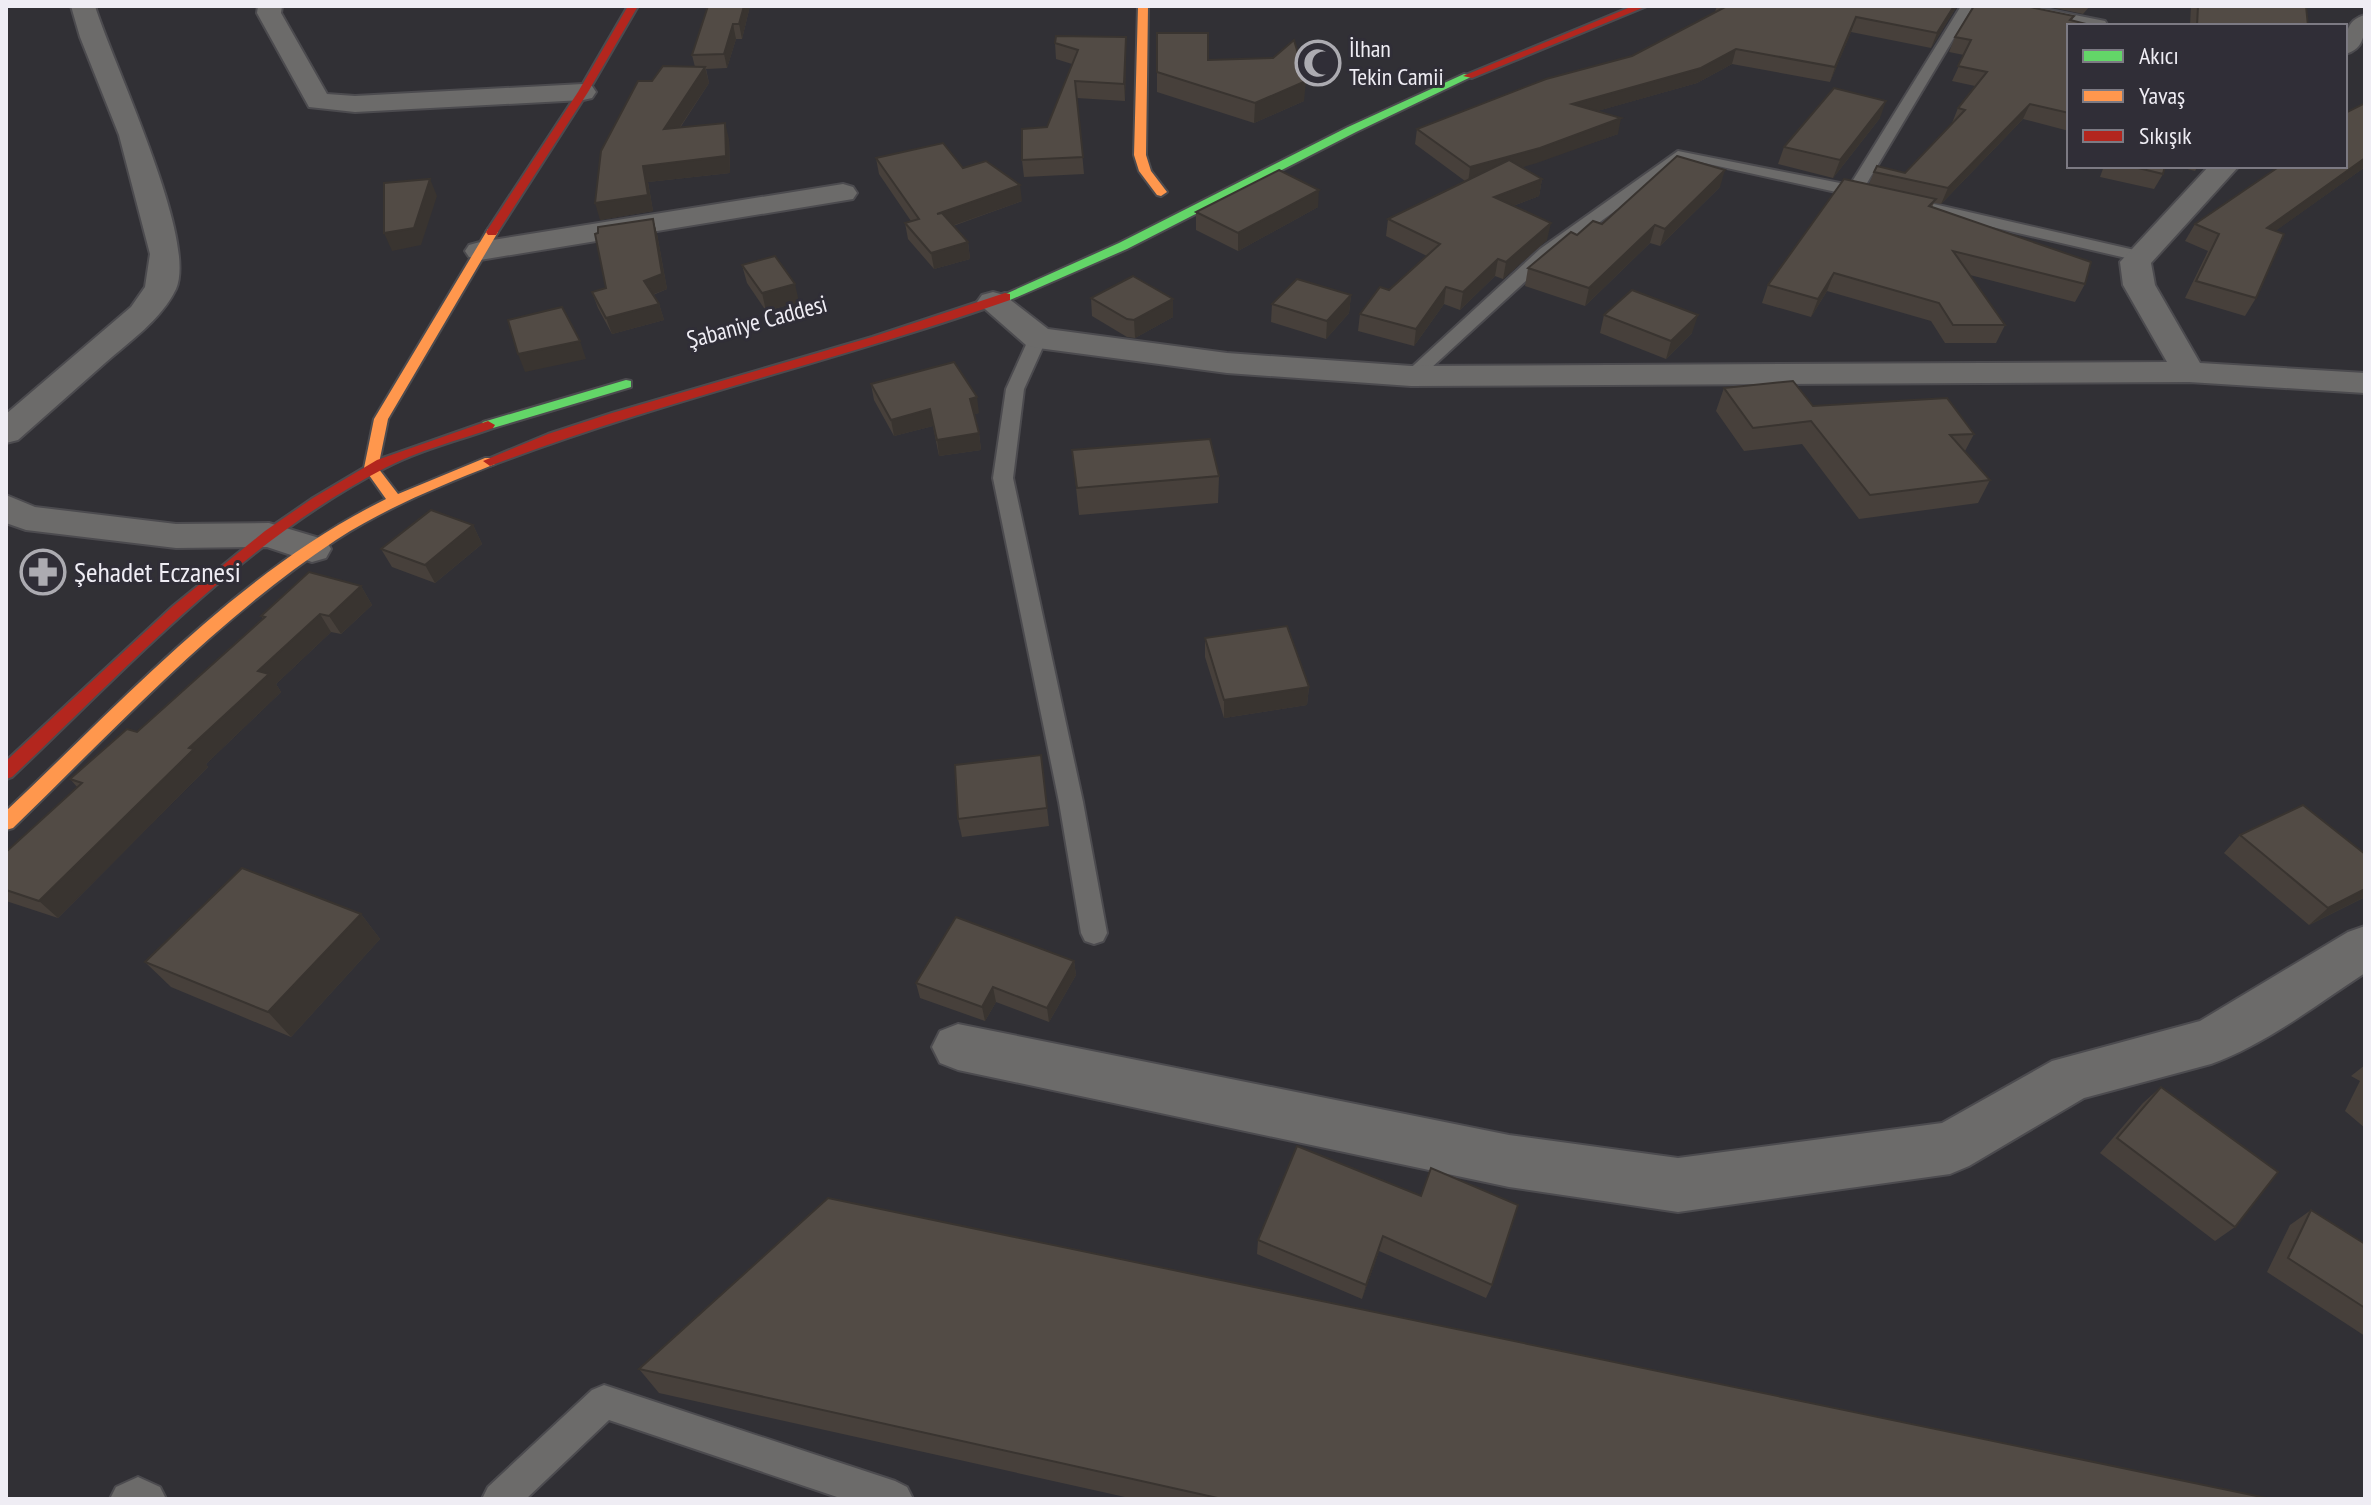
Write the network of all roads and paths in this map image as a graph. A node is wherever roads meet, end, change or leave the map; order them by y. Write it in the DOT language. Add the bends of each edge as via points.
graph roads {
  1 [pos="83,6"];
  2 [pos="270,6"];
  3 [pos="633,6"];
  4 [pos="1143,6"];
  5 [pos="1642,6"];
  6 [pos="1967,6"];
  7 [pos="2355,6"];
  8 [pos="2004,7"];
  9 [pos="2365,7"];
  10 [pos="2365,22"];
  11 [pos="2086,24"];
  12 [pos="2348,60"];
  13 [pos="583,92"];
  14 [pos="2223,168"];
  15 [pos="1855,190"];
  16 [pos="1161,192"];
  17 [pos="843,193"];
  18 [pos="480,251"];
  19 [pos="2139,256"];
  20 [pos="993,302"];
  21 [pos="1038,338"];
  22 [pos="2189,372"];
  23 [pos="1411,376"];
  24 [pos="646,378"];
  25 [pos="2365,383"];
  26 [pos="6,432"];
  27 [pos="371,468"];
  28 [pos="395,501"];
  29 [pos="6,507"];
  30 [pos="269,535"];
  31 [pos="312,549"];
  32 [pos="6,772"];
  33 [pos="6,823"];
  34 [pos="1094,933"];
  35 [pos="2365,947"];
  36 [pos="958,1047"];
  37 [pos="128,1499"];
  38 [pos="148,1499"];
  39 [pos="500,1499"];
  40 [pos="895,1499"];
  1 -- 26 [label="street" via="133,135 165,254 161,287 142,314"];
  2 -- 13 [label="street" via="269,13 318,101 355,104"];
  3 -- 13 [label="main road"];
  4 -- 16 [label="main road" via="1140,155"];
  5 -- 20 [label="main road" via="1350,127 1075,269"];
  6 -- 15 [label="lane"];
  7 -- 9 [label="street"];
  8 -- 11 [label="street"];
  10 -- 12 [label="street"];
  13 -- 18 [label="main road"];
  14 -- 19 [label="street"];
  15 -- 19 [label="lane"];
  15 -- 23 [label="lane" via="1683,154 1546,253"];
  17 -- 18 [label="street"];
  18 -- 27 [label="main road" via="381,419"];
  19 -- 22 [label="street" via="2139,285"];
  20 -- 21 [label="street"];
  20 -- 28 [label="main road" via="870,345 606,421"];
  21 -- 23 [label="street" via="1227,363"];
  21 -- 34 [label="lane" via="1015,389 1003,478"];
  22 -- 23 [label="street"];
  22 -- 25 [label="street"];
  24 -- 27 [label="main road" via="500,421"];
  27 -- 28 [label="main road"];
  27 -- 30 [label="main road"];
  28 -- 31 [label="main road"];
  29 -- 30 [label="street" via="26,518 176,536"];
  30 -- 31 [label="street"];
  30 -- 32 [label="main road" via="206,586"];
  31 -- 33 [label="main road" via="171,665"];
  35 -- 36 [label="street" via="2211,1041 2071,1078 1950,1148 1678,1185 1509,1161"];
  37 -- 38 [label="lane" via="138,1494"];
  39 -- 40 [label="lane" via="604,1402"];
}
